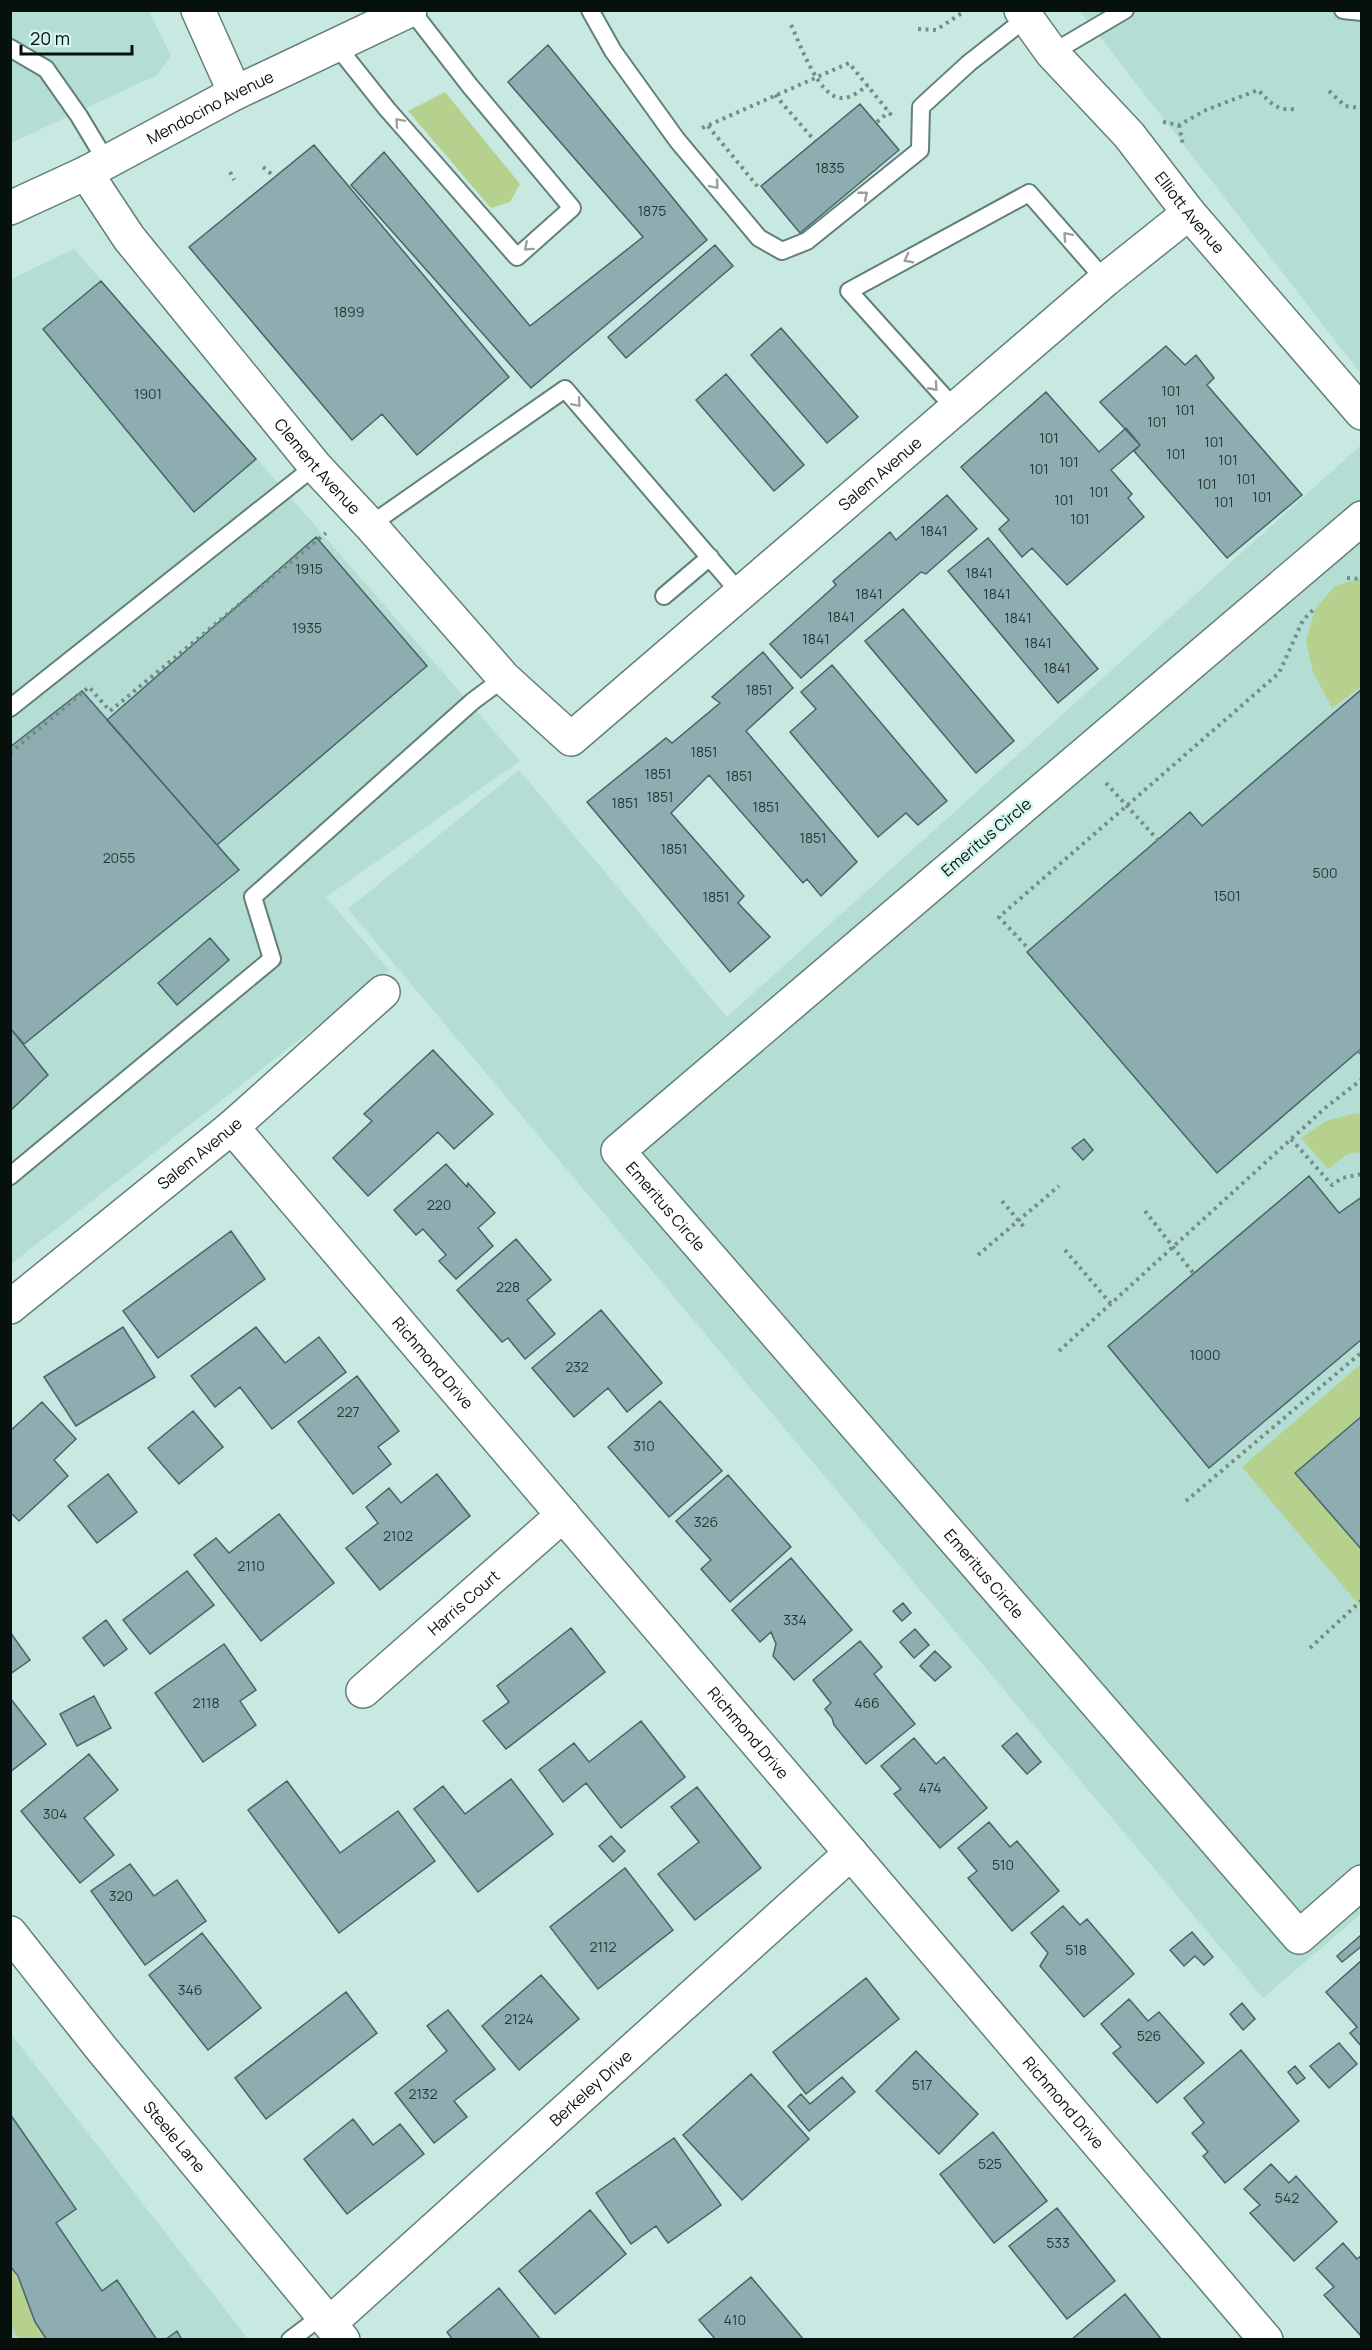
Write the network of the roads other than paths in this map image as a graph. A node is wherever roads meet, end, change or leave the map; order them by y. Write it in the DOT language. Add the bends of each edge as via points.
graph roads {
  1 [pos="198,10"];
  2 [pos="411,10"];
  3 [pos="590,10"];
  4 [pos="1125,10"];
  5 [pos="1343,10"];
  6 [pos="1362,12"];
  7 [pos="1022,13"];
  8 [pos="336,45"];
  9 [pos="10,48"];
  10 [pos="1052,53"];
  11 [pos="235,93"];
  12 [pos="96,167"];
  13 [pos="10,208"];
  14 [pos="1190,213"];
  15 [pos="1105,280"];
  16 [pos="956,410"];
  17 [pos="1362,413"];
  18 [pos="315,466"];
  19 [pos="1362,518"];
  20 [pos="370,525"];
  21 [pos="710,557"];
  22 [pos="740,593"];
  23 [pos="664,596"];
  24 [pos="504,678"];
  25 [pos="10,708"];
  26 [pos="571,739"];
  27 [pos="383,992"];
  28 [pos="232,1127"];
  29 [pos="10,1176"];
  30 [pos="10,1307"];
  31 [pos="563,1515"];
  32 [pos="363,1691"];
  33 [pos="851,1854"];
  34 [pos="1362,1882"];
  35 [pos="10,1933"];
  36 [pos="334,2330"];
  37 [pos="290,2340"];
  38 [pos="1266,2340"];
  1 -- 11 [label="street"];
  2 -- 8 [label="street, Mendocino Avenue"];
  2 -- 8 [label="lane, one-way" via="572,208 517,258"];
  3 -- 7 [label="lane, one-way" via="613,51 677,140 759,238 782,251 807,241 920,150 921,107"];
  4 -- 10 [label="lane"];
  5 -- 6 [label="lane"];
  7 -- 10 [label="street, Elliott Avenue"];
  8 -- 11 [label="street, Mendocino Avenue"];
  9 -- 12 [label="lane" via="46,69 79,116"];
  10 -- 14 [label="street, Elliott Avenue" via="1130,135"];
  11 -- 12 [label="street, Mendocino Avenue"];
  12 -- 13 [label="street, Mendocino Avenue"];
  12 -- 18 [label="street, Clement Avenue" via="129,238"];
  14 -- 15 [label="street, Salem Avenue"];
  14 -- 17 [label="street, Elliott Avenue"];
  15 -- 16 [label="street, Salem Avenue"];
  15 -- 16 [label="lane, one-way" via="1029,193 849,291"];
  16 -- 22 [label="street, Salem Avenue"];
  18 -- 20 [label="street, Clement Avenue"];
  18 -- 25 [label="lane"];
  19 -- 34 [label="street, Emeritus Circle" via="618,1150 1299,1937"];
  20 -- 21 [label="lane, one-way" via="565,389"];
  20 -- 24 [label="street, Clement Avenue"];
  21 -- 22 [label="lane"];
  21 -- 23 [label="lane"];
  22 -- 26 [label="street, Salem Avenue"];
  24 -- 26 [label="street, Clement Avenue"];
  24 -- 29 [label="lane" via="473,701 253,897 272,960"];
  27 -- 28 [label="street, Salem Avenue"];
  28 -- 30 [label="street, Salem Avenue"];
  28 -- 31 [label="street, Richmond Drive"];
  31 -- 32 [label="street, Harris Court"];
  31 -- 33 [label="street, Richmond Drive"];
  33 -- 36 [label="street, Berkeley Drive"];
  33 -- 38 [label="street, Richmond Drive"];
  35 -- 36 [label="street, Steele Lane"];
  36 -- 37 [label="lane"];
}
